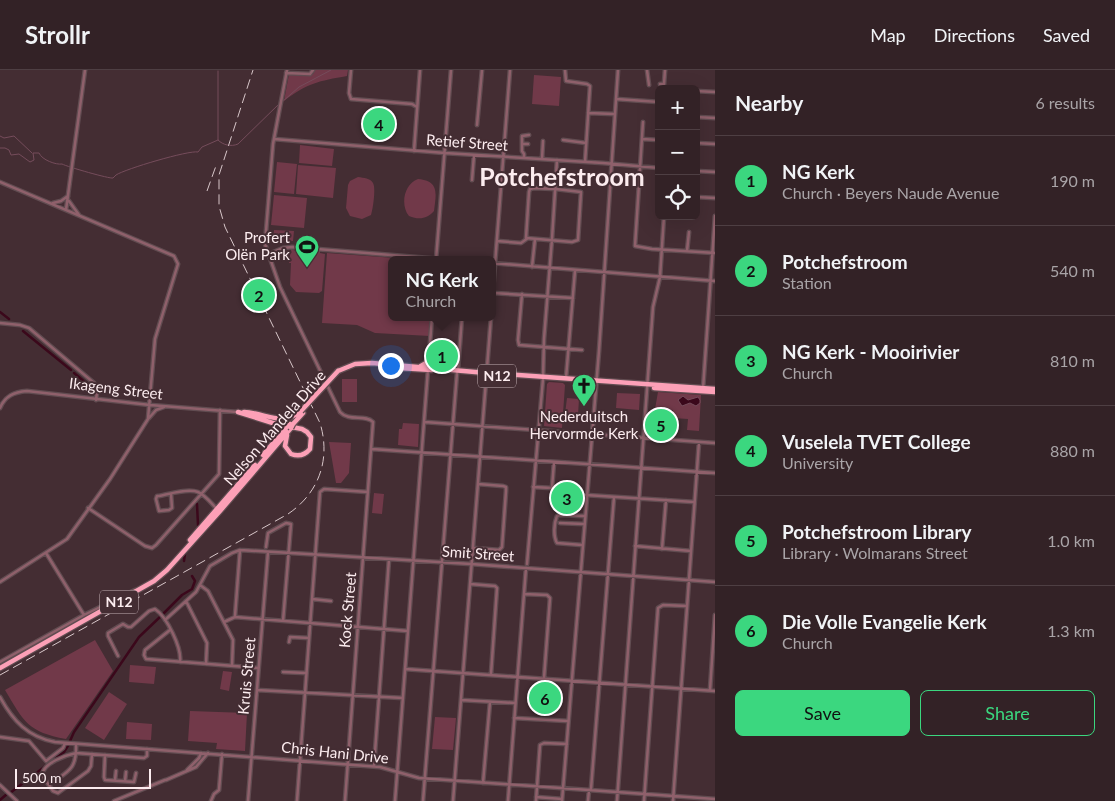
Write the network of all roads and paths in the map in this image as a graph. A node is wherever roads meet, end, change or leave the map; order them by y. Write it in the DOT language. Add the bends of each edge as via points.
graph roads {
  1 [pos="85,70"];
  2 [pos="313,70"];
  3 [pos="351,70"];
  4 [pos="420,70"];
  5 [pos="451,70"];
  6 [pos="482,70"];
  7 [pos="510,70"];
  8 [pos="565,70"];
  9 [pos="618,70"];
  10 [pos="647,70"];
  11 [pos="665,70"];
  12 [pos="286,72"];
  13 [pos="660,84"];
  14 [pos="649,85"];
  15 [pos="700,91"];
  16 [pos="715,92"];
  17 [pos="616,98"];
  18 [pos="418,102"];
  19 [pos="655,102"];
  20 [pos="412,104"];
  21 [pos="418,107"];
  22 [pos="588,113"];
  23 [pos="615,114"];
  24 [pos="700,117"];
  25 [pos="715,118"];
  26 [pos="643,122"];
  27 [pos="478,125"];
  28 [pos="529,135"];
  29 [pos="274,139"];
  30 [pos="642,139"];
  31 [pos="563,140"];
  32 [pos="655,140"];
  33 [pos="543,141"];
  34 [pos="586,143"];
  35 [pos="700,143"];
  36 [pos="522,144"];
  37 [pos="528,144"];
  38 [pos="715,144"];
  39 [pos="414,151"];
  40 [pos="439,153"];
  41 [pos="444,153"];
  42 [pos="474,155"];
  43 [pos="503,157"];
  44 [pos="585,157"];
  45 [pos="524,158"];
  46 [pos="444,159"];
  47 [pos="542,159"];
  48 [pos="557,160"];
  49 [pos="585,162"];
  50 [pos="592,162"];
  51 [pos="611,164"];
  52 [pos="640,167"];
  53 [pos="655,168"];
  54 [pos="700,171"];
  55 [pos="715,172"];
  56 [pos="472,180"];
  57 [pos="0,182"];
  58 [pos="556,189"];
  59 [pos="69,195"];
  60 [pos="700,197"];
  61 [pos="715,198"];
  62 [pos="68,200"];
  63 [pos="52,204"];
  64 [pos="66,210"];
  65 [pos="79,215"];
  66 [pos="715,216"];
  67 [pos="664,220"];
  68 [pos="689,232"];
  69 [pos="528,238"];
  70 [pos="535,239"];
  71 [pos="552,240"];
  72 [pos="497,241"];
  73 [pos="662,250"];
  74 [pos="687,251"];
  75 [pos="714,253"];
  76 [pos="268,254"];
  77 [pos="402,256"];
  78 [pos="436,256"];
  79 [pos="495,256"];
  80 [pos="496,263"];
  81 [pos="532,267"];
  82 [pos="550,269"];
  83 [pos="575,271"];
  84 [pos="604,273"];
  85 [pos="660,277"];
  86 [pos="711,281"];
  87 [pos="715,281"];
  88 [pos="496,292"];
  89 [pos="522,294"];
  90 [pos="547,296"];
  91 [pos="573,298"];
  92 [pos="432,321"];
  93 [pos="462,321"];
  94 [pos="491,321"];
  95 [pos="0,323"];
  96 [pos="543,348"];
  97 [pos="569,349"];
  98 [pos="582,350"];
  99 [pos="429,357"];
  100 [pos="420,366"];
  101 [pos="428,368"];
  102 [pos="458,372"];
  103 [pos="338,373"];
  104 [pos="487,374"];
  105 [pos="543,378"];
  106 [pos="566,378"];
  107 [pos="596,382"];
  108 [pos="648,386"];
  109 [pos="703,390"];
  110 [pos="715,391"];
  111 [pos="96,400"];
  112 [pos="150,405"];
  113 [pos="165,406"];
  114 [pos="0,408"];
  115 [pos="220,410"];
  116 [pos="238,412"];
  117 [pos="302,412"];
  118 [pos="148,419"];
  119 [pos="424,422"];
  120 [pos="452,424"];
  121 [pos="483,426"];
  122 [pos="290,427"];
  123 [pos="539,430"];
  124 [pos="644,432"];
  125 [pos="591,434"];
  126 [pos="637,438"];
  127 [pos="644,438"];
  128 [pos="699,442"];
  129 [pos="715,443"];
  130 [pos="372,449"];
  131 [pos="422,453"];
  132 [pos="450,455"];
  133 [pos="480,457"];
  134 [pos="536,461"];
  135 [pos="554,462"];
  136 [pos="588,465"];
  137 [pos="642,468"];
  138 [pos="697,472"];
  139 [pos="715,473"];
  140 [pos="478,484"];
  141 [pos="533,487"];
  142 [pos="368,492"];
  143 [pos="171,494"];
  144 [pos="586,494"];
  145 [pos="202,495"];
  146 [pos="614,497"];
  147 [pos="640,499"];
  148 [pos="666,500"];
  149 [pos="222,502"];
  150 [pos="694,502"];
  151 [pos="212,504"];
  152 [pos="88,508"];
  153 [pos="218,510"];
  154 [pos="96,512"];
  155 [pos="83,516"];
  156 [pos="584,516"];
  157 [pos="560,522"];
  158 [pos="584,524"];
  159 [pos="582,545"];
  160 [pos="266,546"];
  161 [pos="635,546"];
  162 [pos="473,548"];
  163 [pos="662,549"];
  164 [pos="240,550"];
  165 [pos="691,551"];
  166 [pos="268,552"];
  167 [pos="46,553"];
  168 [pos="289,554"];
  169 [pos="315,555"];
  170 [pos="363,558"];
  171 [pos="389,559"];
  172 [pos="413,561"];
  173 [pos="441,562"];
  174 [pos="471,564"];
  175 [pos="527,564"];
  176 [pos="526,568"];
  177 [pos="580,572"];
  178 [pos="608,574"];
  179 [pos="632,576"];
  180 [pos="688,580"];
  181 [pos="0,582"];
  182 [pos="715,582"];
  183 [pos="470,584"];
  184 [pos="200,585"];
  185 [pos="138,589"];
  186 [pos="524,594"];
  187 [pos="312,600"];
  188 [pos="331,601"];
  189 [pos="186,602"];
  190 [pos="687,606"];
  191 [pos="84,615"];
  192 [pos="715,615"];
  193 [pos="235,617"];
  194 [pos="263,619"];
  195 [pos="165,620"];
  196 [pos="283,621"];
  197 [pos="224,622"];
  198 [pos="310,623"];
  199 [pos="357,627"];
  200 [pos="384,629"];
  201 [pos="170,630"];
  202 [pos="408,631"];
  203 [pos="309,638"];
  204 [pos="289,642"];
  205 [pos="118,656"];
  206 [pos="180,662"];
  207 [pos="206,664"];
  208 [pos="0,665"];
  209 [pos="232,666"];
  210 [pos="258,668"];
  211 [pos="406,669"];
  212 [pos="433,671"];
  213 [pos="283,672"];
  214 [pos="463,672"];
  215 [pos="306,673"];
  216 [pos="491,674"];
  217 [pos="518,676"];
  218 [pos="544,678"];
  219 [pos="572,681"];
  220 [pos="599,683"];
  221 [pos="625,684"];
  222 [pos="652,686"];
  223 [pos="682,688"];
  224 [pos="257,690"];
  225 [pos="710,690"];
  226 [pos="715,690"];
  227 [pos="305,692"];
  228 [pos="353,695"];
  229 [pos="0,697"];
  230 [pos="378,697"];
  231 [pos="403,698"];
  232 [pos="461,700"];
  233 [pos="490,702"];
  234 [pos="516,703"];
  235 [pos="514,718"];
  236 [pos="568,722"];
  237 [pos="0,737"];
  238 [pos="65,743"];
  239 [pos="76,744"];
  240 [pos="567,744"];
  241 [pos="147,749"];
  242 [pos="76,753"];
  243 [pos="201,753"];
  244 [pos="208,753"];
  245 [pos="92,754"];
  246 [pos="222,754"];
  247 [pos="105,755"];
  248 [pos="252,757"];
  249 [pos="300,761"];
  250 [pos="47,764"];
  251 [pos="347,764"];
  252 [pos="374,766"];
  253 [pos="116,771"];
  254 [pos="126,772"];
  255 [pos="136,772"];
  256 [pos="398,772"];
  257 [pos="182,774"];
  258 [pos="425,778"];
  259 [pos="115,780"];
  260 [pos="455,780"];
  261 [pos="125,781"];
  262 [pos="484,783"];
  263 [pos="510,784"];
  264 [pos="0,785"];
  265 [pos="48,785"];
  266 [pos="537,786"];
  267 [pos="563,788"];
  268 [pos="590,790"];
  269 [pos="617,791"];
  270 [pos="644,793"];
  271 [pos="673,795"];
  272 [pos="536,799"];
  273 [pos="715,799"];
  274 [pos="562,800"];
  275 [pos="17,801"];
  276 [pos="114,801"];
  277 [pos="211,801"];
  278 [pos="248,801"];
  279 [pos="297,801"];
  280 [pos="345,801"];
  281 [pos="395,801"];
  282 [pos="423,801"];
  283 [pos="454,801"];
  284 [pos="508,801"];
  285 [pos="588,801"];
  286 [pos="616,801"];
  287 [pos="644,801"];
  288 [pos="673,801"];
  1 -- 59 [label="street"];
  2 -- 12 [label="street" via="310,74"];
  3 -- 20 [label="street" via="350,98"];
  4 -- 18 [label="street"];
  5 -- 41 [label="street"];
  6 -- 27 [label="street"];
  7 -- 43 [label="street"];
  8 -- 22 [label="street" via="566,81 590,85"];
  9 -- 17 [label="street"];
  10 -- 14 [label="street"];
  11 -- 13 [label="street" via="664,84"];
  12 -- 29 [label="street"];
  15 -- 16 [label="street"];
  17 -- 19 [label="street"];
  17 -- 23 [label="street"];
  18 -- 20 [label="street"];
  18 -- 21 [label="street"];
  20 -- 21 [label="street"];
  21 -- 39 [label="street"];
  22 -- 23 [label="street"];
  22 -- 34 [label="street"];
  23 -- 51 [label="street"];
  24 -- 25 [label="street"];
  26 -- 30 [label="street"];
  28 -- 36 [label="street" via="523,135"];
  29 -- 39 [label="street, Retief Street"];
  29 -- 76 [label="street" via="264,235"];
  30 -- 32 [label="street"];
  30 -- 52 [label="street"];
  31 -- 34 [label="street"];
  33 -- 47 [label="street"];
  34 -- 44 [label="street"];
  35 -- 38 [label="street"];
  36 -- 37 [label="street"];
  36 -- 45 [label="street"];
  39 -- 40 [label="street, Retief Street"];
  40 -- 41 [label="street, Retief Street"];
  40 -- 46 [label="street"];
  41 -- 42 [label="street, Retief Street"];
  41 -- 46 [label="street"];
  42 -- 43 [label="street, Retief Street"];
  42 -- 56 [label="street"];
  43 -- 45 [label="street, Retief Street"];
  43 -- 72 [label="street"];
  44 -- 49 [label="street"];
  44 -- 50 [label="street"];
  45 -- 47 [label="street, Retief Street"];
  46 -- 78 [label="street"];
  47 -- 48 [label="street, Retief Street"];
  48 -- 49 [label="street, Retief Street"];
  48 -- 58 [label="street"];
  49 -- 50 [label="street, Retief Street"];
  50 -- 51 [label="street, Retief Street"];
  51 -- 52 [label="street, Retief Street"];
  51 -- 84 [label="street"];
  52 -- 53 [label="street, Retief Street"];
  52 -- 73 [label="street" via="635,246"];
  54 -- 55 [label="street"];
  57 -- 63 [label="street"];
  58 -- 69 [label="street" via="530,189"];
  58 -- 71 [label="street"];
  58 -- 71 [label="street" via="580,191 582,195 578,240"];
  59 -- 62 [label="street"];
  59 -- 63 [label="street"];
  60 -- 61 [label="street"];
  62 -- 64 [label="street"];
  62 -- 65 [label="street"];
  63 -- 64 [label="street"];
  64 -- 65 [label="street"];
  65 -- 112 [label="street" via="174,256 178,262 155,339"];
  66 -- 75 [label="street"];
  67 -- 73 [label="street"];
  68 -- 74 [label="street"];
  69 -- 70 [label="street"];
  69 -- 72 [label="street" via="521,243"];
  70 -- 71 [label="street"];
  70 -- 81 [label="street"];
  71 -- 82 [label="street"];
  72 -- 79 [label="street"];
  73 -- 74 [label="street"];
  73 -- 85 [label="street"];
  74 -- 75 [label="street"];
  75 -- 86 [label="street"];
  76 -- 77 [label="street" via="292,247"];
  76 -- 130 [label="street, Kock Street" via="280,287 340,412 347,417 373,420"];
  80 -- 81 [label="street"];
  81 -- 82 [label="street"];
  82 -- 83 [label="street"];
  82 -- 90 [label="street"];
  83 -- 84 [label="street"];
  83 -- 91 [label="street"];
  84 -- 85 [label="street"];
  84 -- 107 [label="street"];
  85 -- 86 [label="street"];
  85 -- 108 [label="street" via="654,307"];
  86 -- 87 [label="street"];
  86 -- 109 [label="street"];
  88 -- 89 [label="street"];
  89 -- 90 [label="street"];
  89 -- 96 [label="street" via="518,344"];
  90 -- 91 [label="street"];
  90 -- 96 [label="street"];
  91 -- 97 [label="street"];
  92 -- 99 [label="street"];
  93 -- 102 [label="street"];
  94 -- 104 [label="street"];
  95 -- 111 [label="street" via="20,325 34,332 92,381"];
  96 -- 97 [label="street"];
  96 -- 105 [label="street"];
  97 -- 98 [label="street"];
  97 -- 106 [label="street"];
  99 -- 100 [label="highway"];
  99 -- 101 [label="street"];
  100 -- 101 [label="highway, Nelson Mandela Drive / N12"];
  100 -- 103 [label="highway, Nelson Mandela Drive / N12" via="362,363 348,366"];
  101 -- 102 [label="highway, Nelson Mandela Drive / N12"];
  101 -- 103 [label="highway, Nelson Mandela Drive / N12" via="365,365"];
  101 -- 119 [label="street"];
  102 -- 104 [label="highway, Nelson Mandela Drive / N12"];
  102 -- 120 [label="street"];
  103 -- 117 [label="highway, Nelson Mandela Drive / N12, bridge"];
  104 -- 105 [label="highway, Nelson Mandela Drive / N12"];
  104 -- 121 [label="street"];
  105 -- 106 [label="highway, Nelson Mandela Drive / N12"];
  105 -- 107 [label="highway, Nelson Mandela Drive / N12"];
  105 -- 123 [label="street"];
  106 -- 107 [label="highway, Nelson Mandela Drive / N12"];
  107 -- 108 [label="highway, Nelson Mandela Drive / N12"];
  107 -- 125 [label="street"];
  108 -- 109 [label="highway, Nelson Mandela Drive / N12"];
  108 -- 124 [label="street"];
  109 -- 110 [label="highway, Nelson Mandela Drive / N12"];
  111 -- 112 [label="street, Ikageng Street"];
  111 -- 114 [label="street, Ikageng Street" via="27,391 7,396"];
  112 -- 113 [label="street, Ikageng Street"];
  112 -- 118 [label="street"];
  113 -- 115 [label="street, Ikageng Street"];
  113 -- 118 [label="street"];
  115 -- 116 [label="street, Ikageng Street"];
  115 -- 145 [label="street" via="220,471"];
  116 -- 117 [label="highway" via="285,420"];
  116 -- 122 [label="highway" via="305,430 312,443 306,453 297,456 288,450 285,440"];
  117 -- 122 [label="highway, Nelson Mandela Drive / N12"];
  118 -- 152 [label="street"];
  119 -- 120 [label="street"];
  119 -- 131 [label="street"];
  120 -- 121 [label="street"];
  120 -- 132 [label="street"];
  121 -- 123 [label="street"];
  121 -- 133 [label="street"];
  122 -- 149 [label="highway, Nelson Mandela Drive / N12"];
  122 -- 153 [label="highway, Nelson Mandela Drive / N12"];
  123 -- 125 [label="street"];
  123 -- 134 [label="street"];
  124 -- 126 [label="street"];
  124 -- 127 [label="street"];
  125 -- 126 [label="street"];
  125 -- 136 [label="street"];
  126 -- 127 [label="street"];
  127 -- 128 [label="street"];
  127 -- 137 [label="street"];
  128 -- 129 [label="street"];
  128 -- 138 [label="street"];
  130 -- 131 [label="street"];
  130 -- 142 [label="street, Kock Street"];
  131 -- 132 [label="street"];
  131 -- 172 [label="street"];
  132 -- 133 [label="street"];
  132 -- 173 [label="street"];
  133 -- 134 [label="street"];
  133 -- 140 [label="street"];
  134 -- 135 [label="street"];
  134 -- 141 [label="street"];
  135 -- 136 [label="street"];
  135 -- 141 [label="street" via="550,488"];
  136 -- 137 [label="street"];
  136 -- 144 [label="street"];
  137 -- 138 [label="street"];
  137 -- 147 [label="street"];
  138 -- 139 [label="street"];
  138 -- 150 [label="street"];
  140 -- 162 [label="street"];
  140 -- 162 [label="street" via="504,486 506,501 500,548"];
  141 -- 175 [label="street"];
  142 -- 169 [label="street" via="324,489 320,492"];
  142 -- 170 [label="street, Kock Street"];
  143 -- 143 [label="street" via="156,498 158,511 172,508"];
  143 -- 145 [label="street" via="193,491"];
  144 -- 146 [label="street"];
  144 -- 156 [label="street"];
  145 -- 151 [label="street"];
  145 -- 154 [label="street" via="152,548"];
  146 -- 147 [label="street"];
  146 -- 178 [label="street"];
  147 -- 148 [label="street"];
  147 -- 161 [label="street"];
  148 -- 150 [label="street"];
  148 -- 163 [label="street"];
  149 -- 151 [label="highway"];
  149 -- 153 [label="highway, Nelson Mandela Drive / N12"];
  150 -- 165 [label="street"];
  151 -- 153 [label="street"];
  152 -- 154 [label="street"];
  152 -- 155 [label="street"];
  153 -- 185 [label="highway, Nelson Mandela Drive / N12" via="166,567"];
  153 -- 208 [label="highway, Nelson Mandela Drive / N12" via="150,584"];
  154 -- 155 [label="street"];
  155 -- 167 [label="street" via="67,539"];
  156 -- 158 [label="street"];
  156 -- 159 [label="street" via="560,515 555,520 555,541"];
  157 -- 158 [label="street"];
  158 -- 159 [label="street"];
  159 -- 177 [label="street"];
  160 -- 168 [label="street" via="268,533 286,523 291,524"];
  161 -- 163 [label="street"];
  161 -- 179 [label="street"];
  162 -- 174 [label="street"];
  163 -- 165 [label="street"];
  164 -- 166 [label="street, Smit Street"];
  164 -- 184 [label="street" via="210,566"];
  164 -- 193 [label="street"];
  165 -- 180 [label="street"];
  166 -- 168 [label="street, Smit Street"];
  166 -- 194 [label="street, Kruis Street"];
  167 -- 181 [label="street"];
  167 -- 191 [label="street"];
  168 -- 169 [label="street, Smit Street"];
  168 -- 196 [label="street"];
  169 -- 170 [label="street, Smit Street"];
  169 -- 187 [label="street"];
  170 -- 171 [label="street, Smit Street"];
  170 -- 199 [label="street, Kock Street"];
  171 -- 172 [label="street, Smit Street"];
  171 -- 200 [label="street"];
  172 -- 173 [label="street, Smit Street"];
  172 -- 202 [label="street"];
  173 -- 174 [label="street, Smit Street"];
  173 -- 212 [label="street"];
  174 -- 176 [label="street, Smit Street"];
  174 -- 183 [label="street"];
  176 -- 177 [label="street, Smit Street"];
  176 -- 186 [label="street"];
  177 -- 178 [label="street, Smit Street"];
  177 -- 219 [label="street"];
  178 -- 179 [label="street, Smit Street"];
  178 -- 220 [label="street"];
  179 -- 180 [label="street, Smit Street"];
  179 -- 221 [label="street"];
  180 -- 182 [label="street, Smit Street"];
  180 -- 190 [label="street"];
  183 -- 214 [label="street"];
  183 -- 216 [label="street" via="497,588"];
  184 -- 189 [label="street"];
  184 -- 197 [label="street" via="207,589"];
  185 -- 191 [label="street"];
  185 -- 208 [label="highway, Nelson Mandela Drive / N12"];
  186 -- 217 [label="street"];
  186 -- 218 [label="street" via="547,595 550,598"];
  187 -- 188 [label="street"];
  187 -- 198 [label="street"];
  189 -- 195 [label="street"];
  189 -- 207 [label="street" via="207,643"];
  190 -- 222 [label="street" via="658,606"];
  190 -- 223 [label="street"];
  191 -- 208 [label="street"];
  192 -- 225 [label="street"];
  193 -- 194 [label="street"];
  193 -- 197 [label="street"];
  194 -- 196 [label="street"];
  194 -- 210 [label="street, Kruis Street"];
  195 -- 201 [label="street"];
  195 -- 205 [label="street" via="152,609 131,627 123,624 109,632"];
  196 -- 198 [label="street"];
  197 -- 209 [label="street" via="233,642"];
  198 -- 199 [label="street"];
  198 -- 203 [label="street"];
  199 -- 200 [label="street"];
  199 -- 228 [label="street, Kock Street"];
  200 -- 202 [label="street"];
  200 -- 230 [label="street"];
  201 -- 206 [label="street" via="181,653"];
  201 -- 206 [label="street" via="144,655 146,659"];
  202 -- 211 [label="street"];
  203 -- 204 [label="street" via="290,637"];
  203 -- 215 [label="street"];
  206 -- 207 [label="street"];
  207 -- 209 [label="street"];
  209 -- 210 [label="street"];
  210 -- 224 [label="street, Kruis Street"];
  211 -- 212 [label="street"];
  211 -- 231 [label="street"];
  212 -- 214 [label="street"];
  212 -- 258 [label="street"];
  213 -- 215 [label="street"];
  214 -- 216 [label="street"];
  214 -- 232 [label="street"];
  215 -- 227 [label="street"];
  216 -- 217 [label="street"];
  217 -- 218 [label="street"];
  217 -- 234 [label="street"];
  218 -- 219 [label="street"];
  219 -- 220 [label="street"];
  219 -- 236 [label="street"];
  220 -- 221 [label="street"];
  220 -- 268 [label="street"];
  221 -- 222 [label="street"];
  221 -- 269 [label="street"];
  222 -- 223 [label="street"];
  222 -- 270 [label="street"];
  223 -- 225 [label="street"];
  223 -- 271 [label="street"];
  224 -- 227 [label="street"];
  224 -- 248 [label="street, Kruis Street"];
  225 -- 226 [label="street"];
  227 -- 228 [label="street"];
  227 -- 249 [label="street"];
  228 -- 230 [label="street"];
  228 -- 251 [label="street, Kock Street"];
  229 -- 238 [label="street, Chris Hani Drive" via="24,729 47,740"];
  230 -- 231 [label="street"];
  230 -- 252 [label="street"];
  231 -- 256 [label="street"];
  232 -- 233 [label="street"];
  232 -- 260 [label="street"];
  233 -- 234 [label="street"];
  233 -- 262 [label="street"];
  234 -- 235 [label="street"];
  235 -- 236 [label="street"];
  235 -- 263 [label="street"];
  236 -- 240 [label="street"];
  237 -- 250 [label="street" via="29,741"];
  238 -- 239 [label="street, Chris Hani Drive"];
  238 -- 250 [label="street"];
  239 -- 241 [label="street, Chris Hani Drive"];
  239 -- 242 [label="street"];
  240 -- 266 [label="street" via="540,745"];
  240 -- 267 [label="street"];
  241 -- 243 [label="street, Chris Hani Drive"];
  241 -- 247 [label="street" via="146,757"];
  242 -- 245 [label="street"];
  242 -- 250 [label="street"];
  242 -- 265 [label="street" via="72,767"];
  243 -- 244 [label="street, Chris Hani Drive"];
  243 -- 257 [label="street"];
  244 -- 246 [label="street, Chris Hani Drive"];
  244 -- 257 [label="street" via="196,767"];
  245 -- 247 [label="street"];
  245 -- 265 [label="street" via="90,768 76,781 56,793"];
  246 -- 248 [label="street, Chris Hani Drive"];
  246 -- 277 [label="street" via="220,790"];
  247 -- 259 [label="street" via="104,779"];
  248 -- 249 [label="street, Chris Hani Drive"];
  248 -- 278 [label="street, Kruis Street"];
  249 -- 251 [label="street, Chris Hani Drive"];
  249 -- 279 [label="street"];
  250 -- 265 [label="street" via="41,774"];
  251 -- 252 [label="street, Chris Hani Drive"];
  251 -- 280 [label="street, Kock Street"];
  252 -- 256 [label="street, Chris Hani Drive"];
  253 -- 259 [label="street"];
  254 -- 261 [label="street"];
  255 -- 261 [label="street" via="135,781"];
  256 -- 258 [label="street, Chris Hani Drive"];
  256 -- 281 [label="street"];
  257 -- 276 [label="street"];
  258 -- 260 [label="street, Chris Hani Drive"];
  258 -- 282 [label="street"];
  259 -- 261 [label="street"];
  260 -- 262 [label="street, Chris Hani Drive"];
  260 -- 283 [label="street"];
  262 -- 263 [label="street, Chris Hani Drive"];
  263 -- 266 [label="street, Chris Hani Drive"];
  263 -- 284 [label="street"];
  264 -- 275 [label="street"];
  266 -- 267 [label="street, Chris Hani Drive"];
  266 -- 272 [label="street"];
  267 -- 268 [label="street, Chris Hani Drive"];
  267 -- 274 [label="street"];
  268 -- 269 [label="street, Chris Hani Drive"];
  268 -- 285 [label="street"];
  269 -- 270 [label="street, Chris Hani Drive"];
  269 -- 286 [label="street"];
  270 -- 271 [label="street, Chris Hani Drive"];
  270 -- 287 [label="street"];
  271 -- 273 [label="street, Chris Hani Drive"];
  271 -- 288 [label="street"];
  272 -- 274 [label="street"];
}
